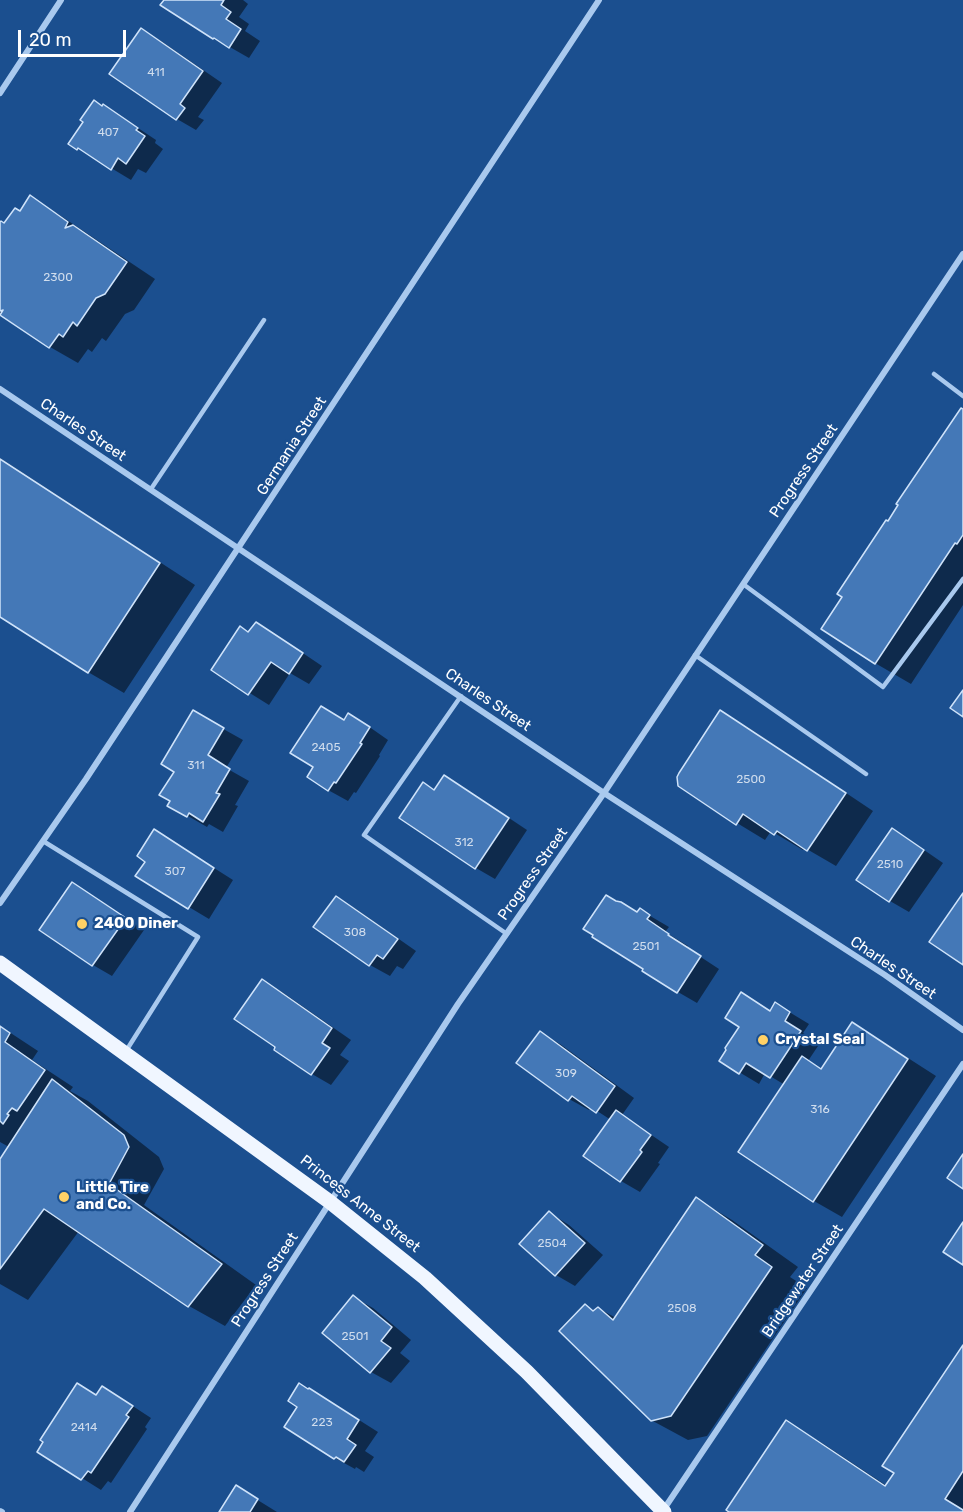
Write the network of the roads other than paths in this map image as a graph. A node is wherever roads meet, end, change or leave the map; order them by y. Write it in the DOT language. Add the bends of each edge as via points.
graph roads {
  1 [pos="61,0"];
  2 [pos="599,0"];
  3 [pos="0,93"];
  4 [pos="963,254"];
  5 [pos="264,320"];
  6 [pos="934,374"];
  7 [pos="0,389"];
  8 [pos="963,396"];
  9 [pos="151,489"];
  10 [pos="239,548"];
  11 [pos="963,579"];
  12 [pos="743,584"];
  13 [pos="695,655"];
  14 [pos="461,696"];
  15 [pos="866,774"];
  16 [pos="604,793"];
  17 [pos="43,841"];
  18 [pos="0,903"];
  19 [pos="507,934"];
  20 [pos="0,963"];
  21 [pos="963,1030"];
  22 [pos="125,1053"];
  23 [pos="963,1064"];
  24 [pos="330,1202"];
  25 [pos="130,1512"];
  26 [pos="663,1512"];
  1 -- 3 [label="street"];
  2 -- 10 [label="street, Germania Street"];
  4 -- 12 [label="street, Progress Street"];
  5 -- 9 [label="lane"];
  6 -- 8 [label="lane"];
  7 -- 9 [label="street, Charles Street"];
  9 -- 10 [label="street, Charles Street"];
  10 -- 14 [label="street, Charles Street"];
  10 -- 17 [label="street, Germania Street"];
  11 -- 12 [label="lane" via="883,687"];
  12 -- 13 [label="street, Progress Street"];
  13 -- 15 [label="lane"];
  13 -- 16 [label="street, Progress Street"];
  14 -- 16 [label="street, Charles Street"];
  14 -- 19 [label="lane" via="364,835"];
  16 -- 19 [label="street, Progress Street"];
  16 -- 21 [label="street, Charles Street"];
  17 -- 18 [label="street, Germania Street"];
  17 -- 22 [label="lane" via="198,937"];
  19 -- 24 [label="street, Progress Street"];
  20 -- 22 [label="main road, Princess Anne Street"];
  22 -- 24 [label="main road, Princess Anne Street"];
  23 -- 26 [label="street, Bridgewater Street"];
  24 -- 25 [label="street, Progress Street"];
  24 -- 26 [label="main road, Princess Anne Street" via="425,1278 519,1364"];
}
